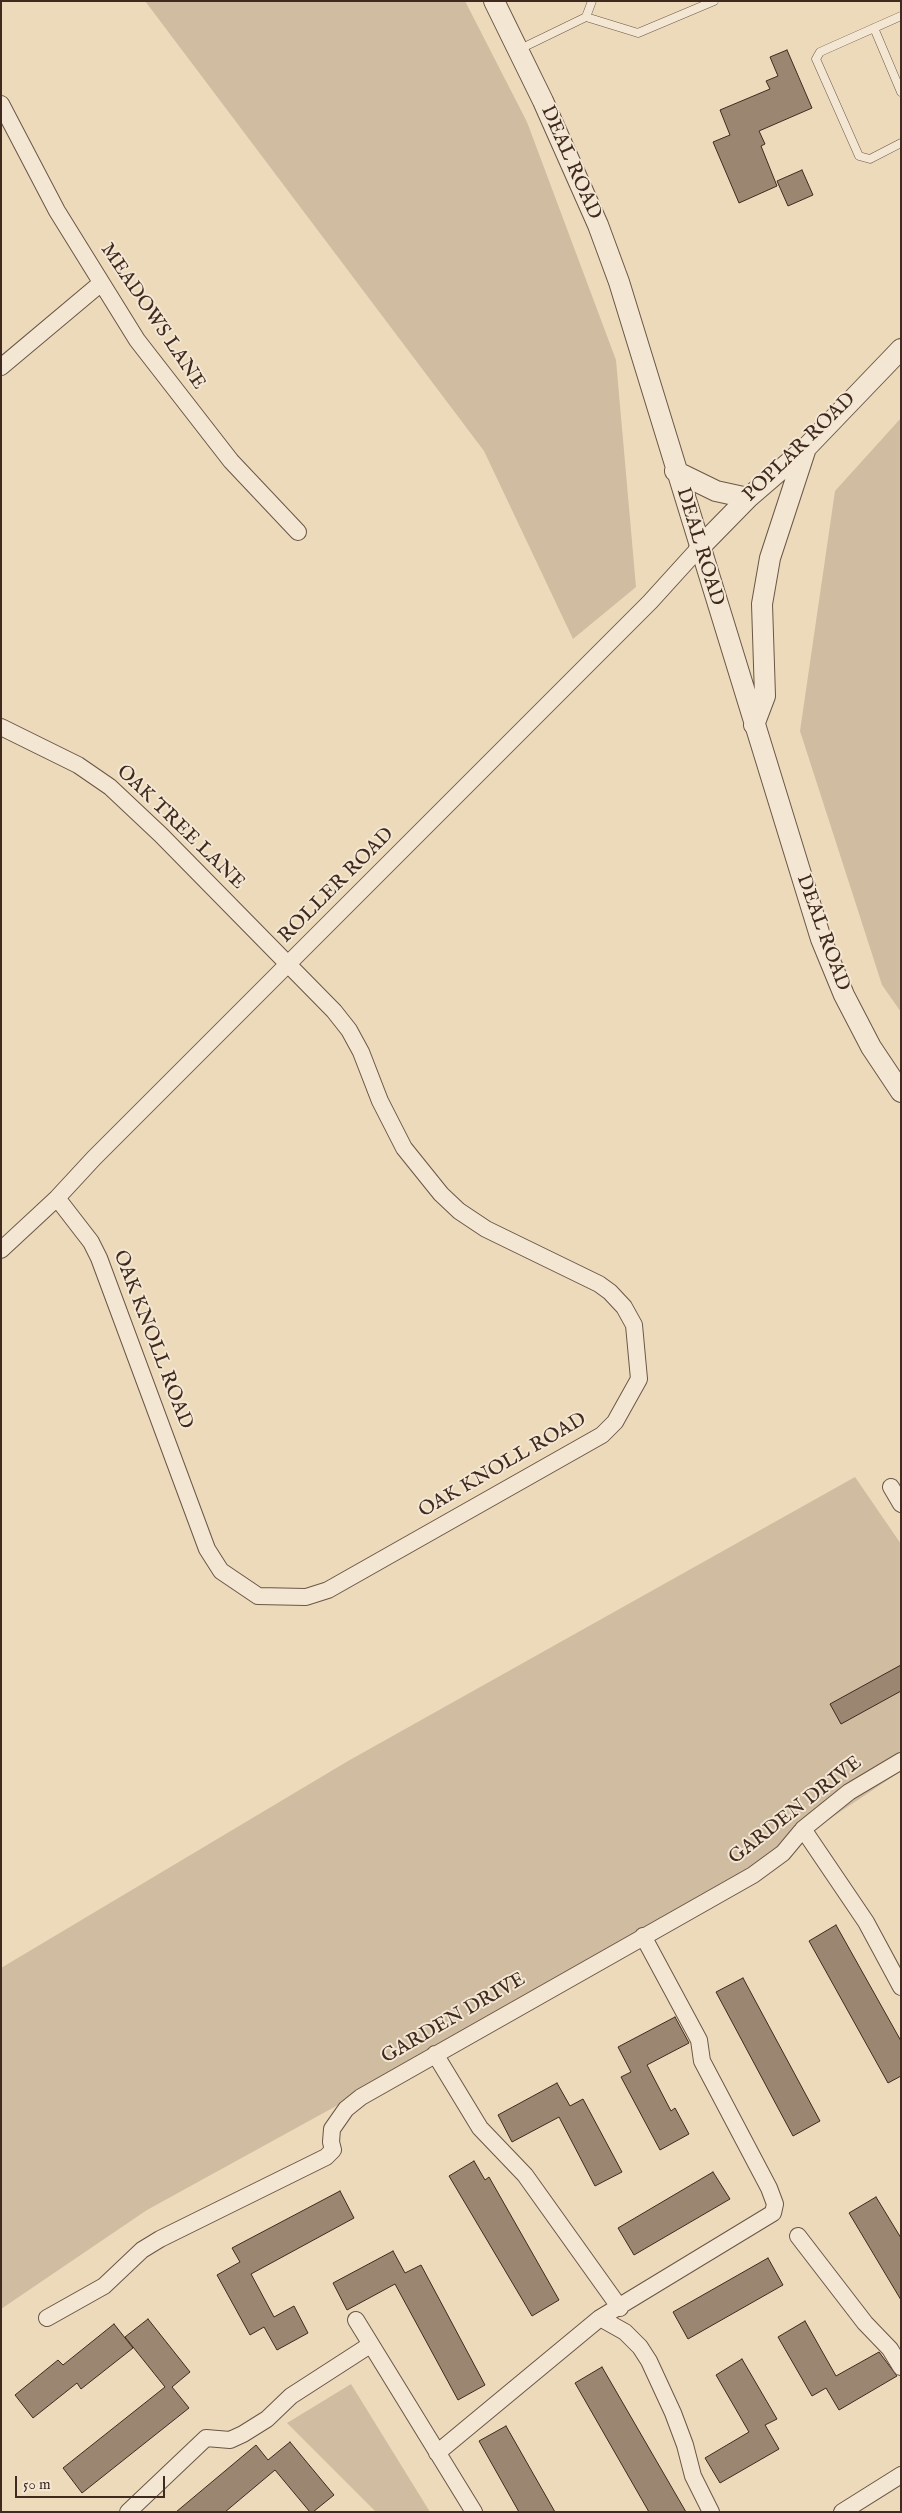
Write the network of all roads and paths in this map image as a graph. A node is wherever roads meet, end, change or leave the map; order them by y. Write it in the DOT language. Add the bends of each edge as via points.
graph roads {
  1 [pos="494,1"];
  2 [pos="592,1"];
  3 [pos="714,1"];
  4 [pos="901,16"];
  5 [pos="586,17"];
  6 [pos="874,28"];
  7 [pos="518,50"];
  8 [pos="901,92"];
  9 [pos="1,104"];
  10 [pos="901,143"];
  11 [pos="100,284"];
  12 [pos="901,349"];
  13 [pos="1,366"];
  14 [pos="806,448"];
  15 [pos="676,471"];
  16 [pos="748,498"];
  17 [pos="298,532"];
  18 [pos="700,548"];
  19 [pos="754,725"];
  20 [pos="1,727"];
  21 [pos="289,965"];
  22 [pos="901,1092"];
  23 [pos="57,1198"];
  24 [pos="1,1250"];
  25 [pos="891,1487"];
  26 [pos="901,1504"];
  27 [pos="901,1760"];
  28 [pos="803,1829"];
  29 [pos="643,1936"];
  30 [pos="901,1987"];
  31 [pos="435,2054"];
  32 [pos="798,2236"];
  33 [pos="620,2308"];
  34 [pos="47,2318"];
  35 [pos="600,2318"];
  36 [pos="356,2320"];
  37 [pos="370,2344"];
  38 [pos="901,2368"];
  39 [pos="437,2453"];
  40 [pos="901,2475"];
  41 [pos="128,2512"];
  42 [pos="474,2512"];
  43 [pos="711,2512"];
  44 [pos="842,2512"];
  1 -- 7 [label="street, DEAL ROAD"];
  2 -- 5 [label="lane"];
  3 -- 5 [label="lane" via="638,33"];
  4 -- 6 [label="lane"];
  5 -- 7 [label="lane"];
  6 -- 8 [label="lane"];
  6 -- 10 [label="lane" via="820,52 816,59 859,156 870,158"];
  7 -- 15 [label="street, DEAL ROAD" via="598,225"];
  9 -- 11 [label="street, MEADOWS LANE"];
  11 -- 13 [label="street"];
  11 -- 17 [label="street, MEADOWS LANE" via="180,399 257,491"];
  12 -- 14 [label="street, POPLAR ROAD"];
  14 -- 16 [label="street, POPLAR ROAD"];
  14 -- 19 [label="street" via="770,558 762,604 765,696"];
  15 -- 16 [label="street" via="716,491"];
  15 -- 18 [label="street, DEAL ROAD"];
  16 -- 18 [label="street, POPLAR ROAD"];
  18 -- 19 [label="street, DEAL ROAD"];
  18 -- 21 [label="street, ROLLER ROAD"];
  19 -- 22 [label="street, DEAL ROAD" via="821,939 871,1047"];
  20 -- 21 [label="street, OAK TREE LANE" via="78,765 110,787"];
  21 -- 23 [label="street, ROLLER ROAD"];
  21 -- 23 [label="street, OAK KNOLL ROAD" via="349,1030 404,1148 441,1194 486,1229 599,1284 624,1307 634,1325 639,1379 615,1422 602,1434 328,1590 306,1597 258,1596 221,1571 207,1549 99,1258 91,1242"];
  23 -- 24 [label="street, ROLLER ROAD"];
  25 -- 26 [label="street"];
  27 -- 28 [label="street, GARDEN DRIVE" via="849,1792"];
  28 -- 29 [label="street, GARDEN DRIVE" via="783,1852 753,1875"];
  28 -- 30 [label="street" via="866,1922"];
  29 -- 31 [label="street, GARDEN DRIVE"];
  29 -- 33 [label="street" via="699,2040 702,2061 775,2204 773,2213"];
  31 -- 33 [label="street" via="480,2128 525,2175"];
  31 -- 34 [label="street, GARDEN DRIVE" via="346,2109 332,2130 333,2150 326,2157 160,2239 142,2250 104,2286"];
  32 -- 38 [label="street" via="865,2323 890,2349"];
  33 -- 35 [label="street"];
  35 -- 39 [label="street"];
  35 -- 43 [label="street" via="624,2332 649,2361 674,2413 692,2476"];
  36 -- 37 [label="street"];
  37 -- 39 [label="street"];
  37 -- 41 [label="street" via="291,2396 267,2419 243,2434 230,2440 206,2438"];
  39 -- 42 [label="street"];
  40 -- 44 [label="street"];
}
